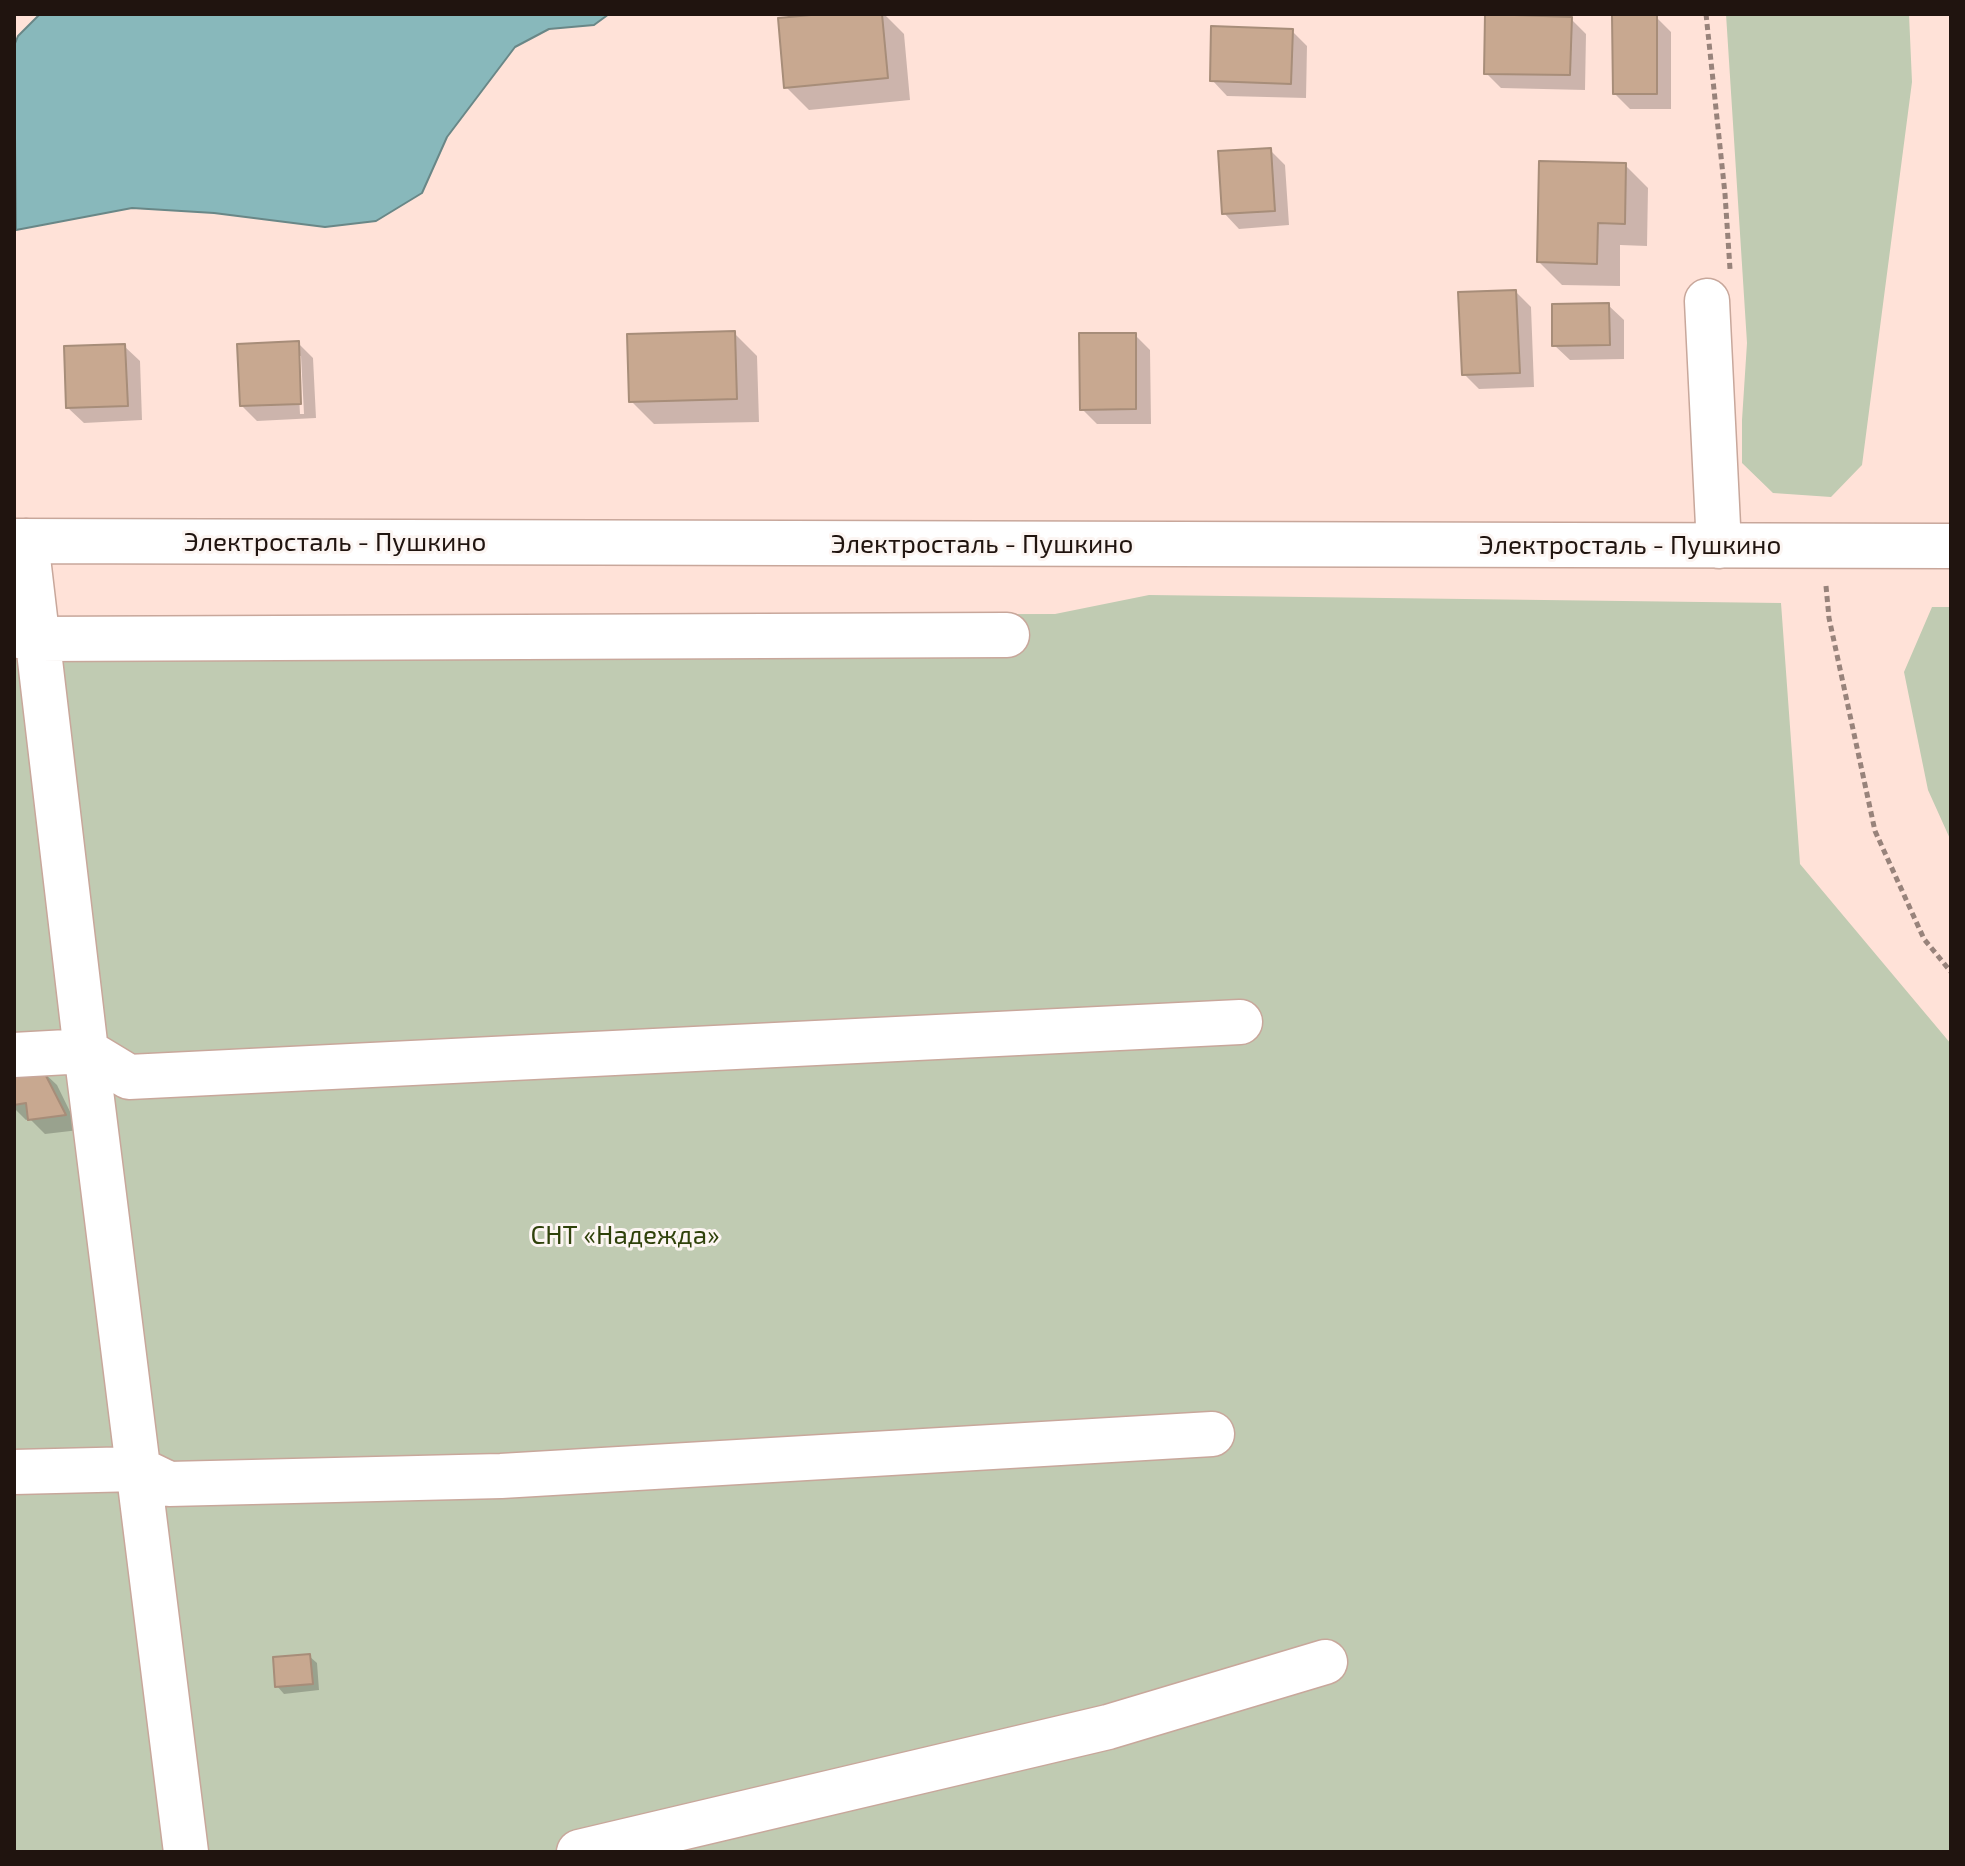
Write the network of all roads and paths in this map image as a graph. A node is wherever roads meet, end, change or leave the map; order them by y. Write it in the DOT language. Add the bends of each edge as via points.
graph roads {
  1 [pos="1706,14"];
  2 [pos="1707,301"];
  3 [pos="20,541"];
  4 [pos="1719,546"];
  5 [pos="1822,546"];
  6 [pos="1951,546"];
  7 [pos="1007,635"];
  8 [pos="26,637"];
  9 [pos="1951,972"];
  10 [pos="1240,1022"];
  11 [pos="86,1051"];
  12 [pos="14,1055"];
  13 [pos="1212,1434"];
  14 [pos="138,1469"];
  15 [pos="14,1472"];
  16 [pos="1325,1662"];
  17 [pos="186,1852"];
  18 [pos="579,1852"];
  1 -- 2 [label="path" via="1731,281 1723,301"];
  2 -- 4 [label="street"];
  3 -- 4 [label="street, Электросталь - Пушкино"];
  3 -- 8 [label="street"];
  4 -- 5 [label="street, Электросталь - Пушкино"];
  5 -- 6 [label="street, Электросталь - Пушкино"];
  5 -- 9 [label="path" via="1829,618 1875,831 1924,939"];
  7 -- 8 [label="street"];
  8 -- 11 [label="street"];
  10 -- 11 [label="street" via="129,1077"];
  11 -- 12 [label="street"];
  11 -- 14 [label="street"];
  13 -- 14 [label="street" via="501,1476 169,1484"];
  14 -- 15 [label="street"];
  14 -- 17 [label="street"];
  16 -- 18 [label="street" via="1108,1727"];
}
